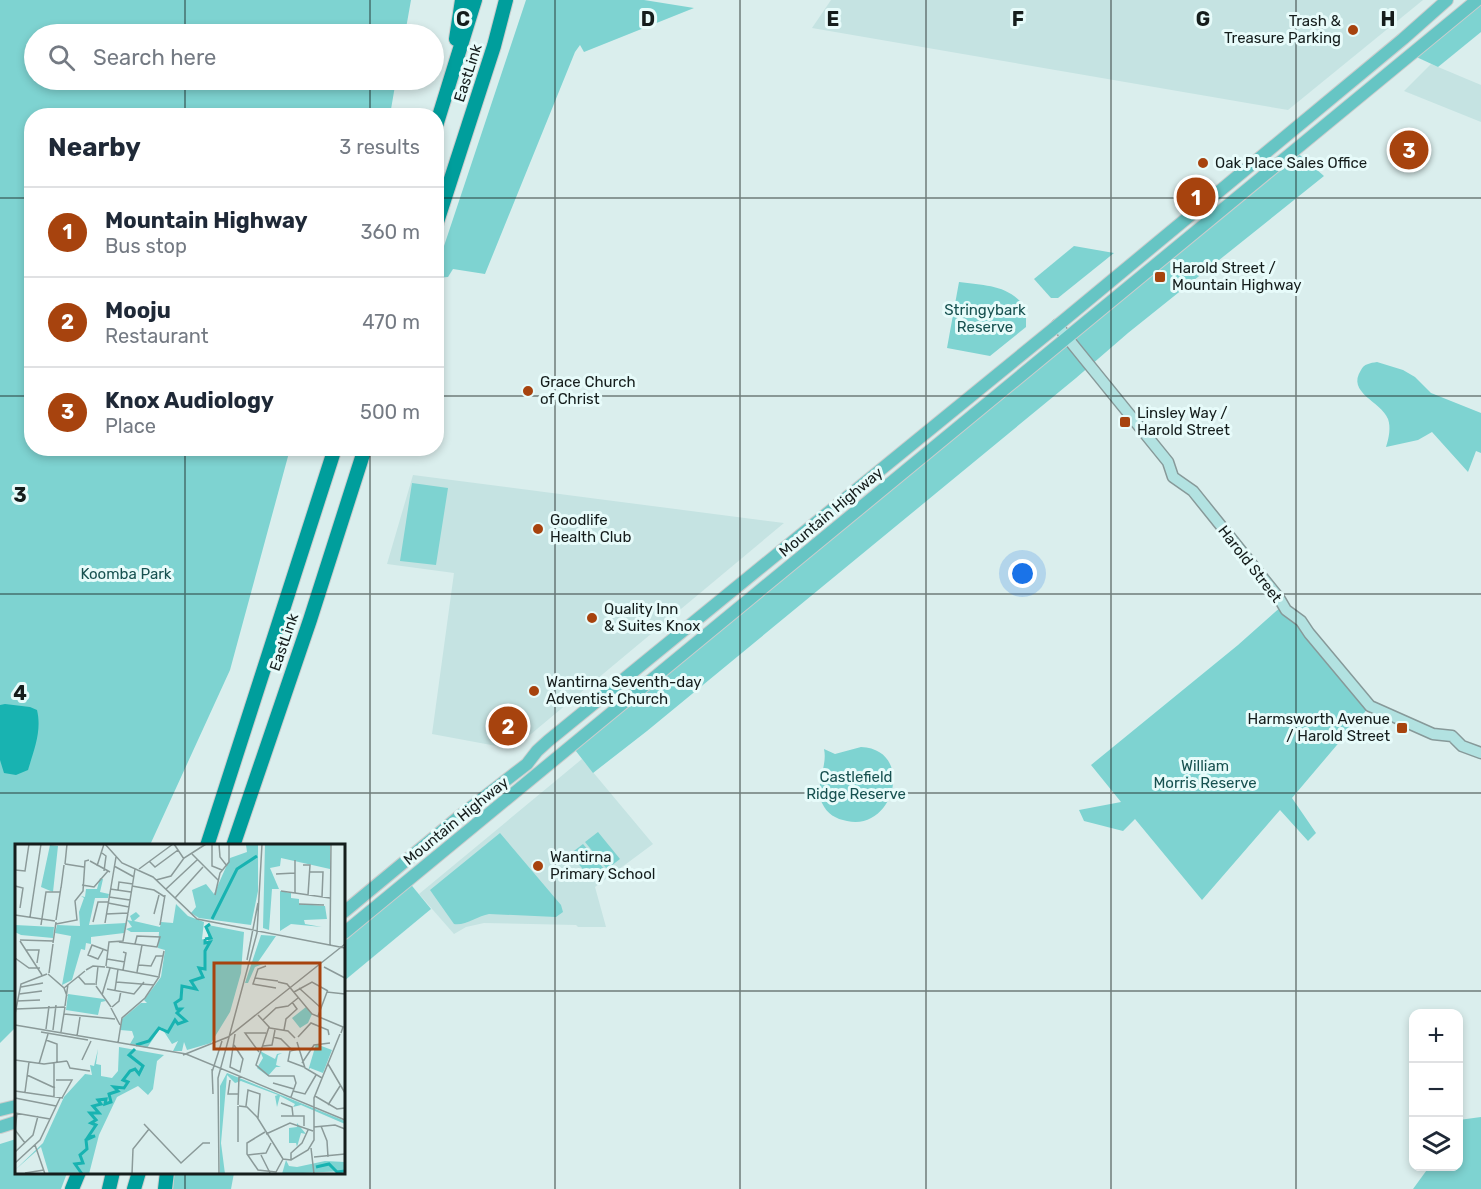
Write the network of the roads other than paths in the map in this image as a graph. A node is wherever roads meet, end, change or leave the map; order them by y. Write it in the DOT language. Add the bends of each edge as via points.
graph roads {
  1 [pos="462,0"];
  2 [pos="475,0"];
  3 [pos="506,0"];
  4 [pos="514,0"];
  5 [pos="1447,0"];
  6 [pos="1477,0"];
  7 [pos="494,46"];
  8 [pos="447,92"];
  9 [pos="442,108"];
  10 [pos="444,200"];
  11 [pos="1171,230"];
  12 [pos="1182,242"];
  13 [pos="1057,325"];
  14 [pos="1066,338"];
  15 [pos="332,456"];
  16 [pos="362,456"];
  17 [pos="684,631"];
  18 [pos="696,644"];
  19 [pos="602,698"];
  20 [pos="614,712"];
  21 [pos="1481,753"];
  22 [pos="208,844"];
  23 [pos="234,844"];
  24 [pos="389,874"];
  25 [pos="400,887"];
  26 [pos="345,911"];
  27 [pos="345,932"];
  28 [pos="15,1106"];
  29 [pos="0,1110"];
  30 [pos="15,1122"];
  31 [pos="0,1126"];
  32 [pos="79,1174"];
  33 [pos="113,1174"];
  34 [pos="139,1174"];
  35 [pos="167,1174"];
  36 [pos="72,1189"];
  37 [pos="109,1189"];
  38 [pos="134,1189"];
  39 [pos="165,1189"];
  1 -- 8 [label="highway"];
  2 -- 8 [label="highway, EastLink"];
  3 -- 7 [label="highway, EastLink"];
  4 -- 7 [label="highway"];
  5 -- 11 [label="main road, Mountain Highway"];
  6 -- 12 [label="main road, Mountain Highway"];
  7 -- 10 [label="highway, EastLink"];
  8 -- 9 [label="highway, EastLink"];
  11 -- 12 [label="main road"];
  11 -- 13 [label="main road, Mountain Highway"];
  12 -- 14 [label="main road, Mountain Highway"];
  13 -- 14 [label="street, Harold Street"];
  13 -- 17 [label="main road, Mountain Highway"];
  14 -- 18 [label="main road, Mountain Highway"];
  14 -- 21 [label="street, Harold Street" via="1168,462 1173,477 1193,491 1286,610 1301,621 1370,706 1433,734 1452,736 1462,746"];
  15 -- 22 [label="highway, EastLink"];
  16 -- 23 [label="highway, EastLink"];
  17 -- 18 [label="main road"];
  17 -- 19 [label="main road, Mountain Highway"];
  18 -- 20 [label="main road, Mountain Highway"];
  19 -- 20 [label="main road"];
  19 -- 24 [label="main road, Mountain Highway" via="537,751 527,764"];
  20 -- 25 [label="main road, Mountain Highway"];
  24 -- 25 [label="main road"];
  24 -- 26 [label="main road, Mountain Highway"];
  25 -- 27 [label="main road, Mountain Highway"];
  28 -- 29 [label="main road"];
  30 -- 31 [label="main road"];
  32 -- 36 [label="highway"];
  33 -- 37 [label="highway"];
  34 -- 38 [label="highway"];
  35 -- 39 [label="highway"];
}
